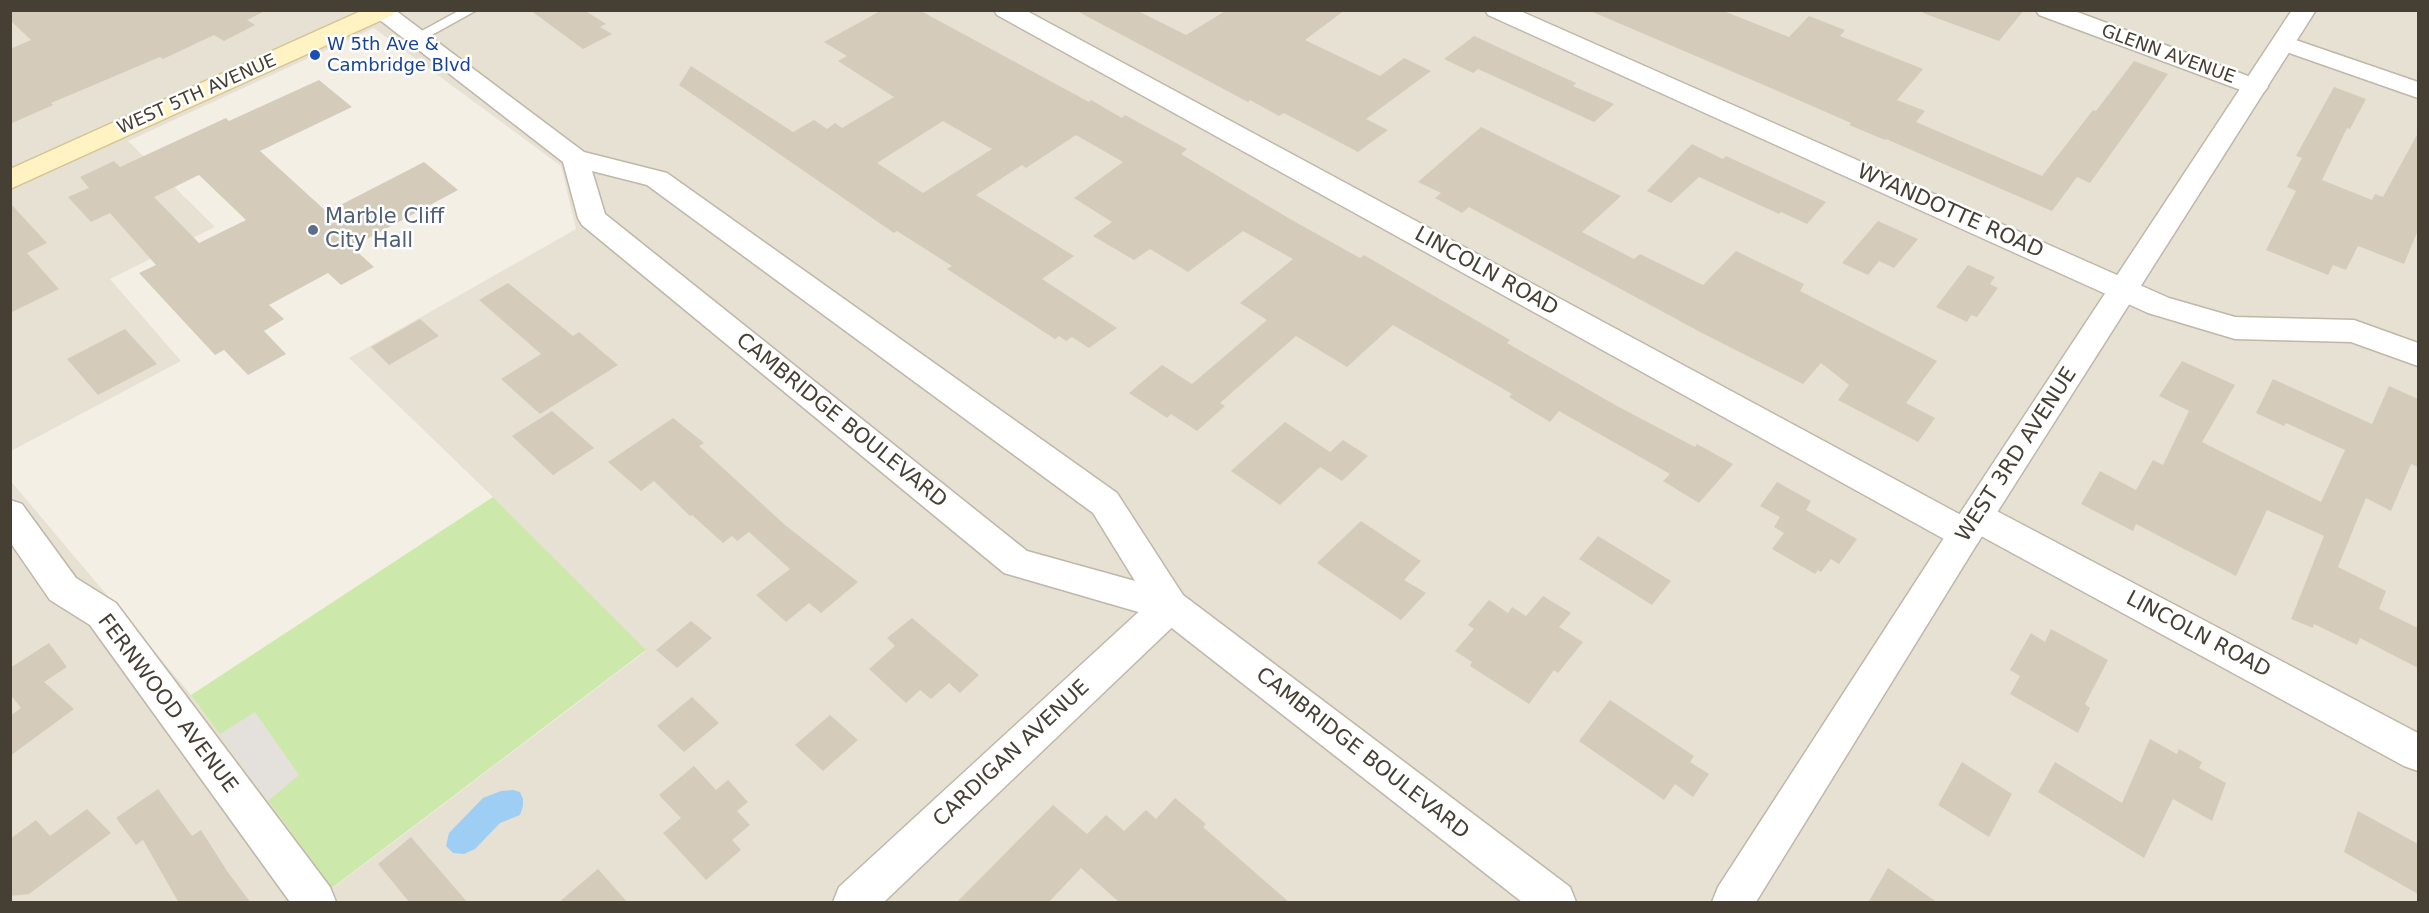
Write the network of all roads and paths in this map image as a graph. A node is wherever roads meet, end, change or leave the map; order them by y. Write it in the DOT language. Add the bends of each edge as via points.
graph roads {
  1 [pos="471,10"];
  2 [pos="1006,10"];
  3 [pos="1497,10"];
  4 [pos="2048,10"];
  5 [pos="2304,10"];
  6 [pos="382,11"];
  7 [pos="416,38"];
  8 [pos="2284,43"];
  9 [pos="2255,87"];
  10 [pos="2418,90"];
  11 [pos="575,158"];
  12 [pos="10,180"];
  13 [pos="2124,290"];
  14 [pos="2418,354"];
  15 [pos="10,514"];
  16 [pos="1971,525"];
  17 [pos="1170,606"];
  18 [pos="2418,753"];
  19 [pos="315,903"];
  20 [pos="854,903"];
  21 [pos="1555,903"];
  22 [pos="1733,903"];
  1 -- 7 [label="lane"];
  2 -- 16 [label="street, LINCOLN ROAD"];
  3 -- 13 [label="street, WYANDOTTE ROAD"];
  4 -- 9 [label="street, GLENN AVENUE"];
  5 -- 8 [label="street, WEST 3RD AVENUE"];
  6 -- 7 [label="street, CAMBRIDGE BOULEVARD"];
  6 -- 12 [label="main road, WEST 5TH AVENUE"];
  7 -- 11 [label="street, CAMBRIDGE BOULEVARD"];
  8 -- 9 [label="street, WEST 3RD AVENUE"];
  8 -- 10 [label="street"];
  9 -- 13 [label="street, WEST 3RD AVENUE"];
  11 -- 17 [label="street, CAMBRIDGE BOULEVARD" via="657,179 1105,503"];
  11 -- 17 [label="street, CAMBRIDGE BOULEVARD" via="592,218 1016,563"];
  13 -- 14 [label="street, WYANDOTTE ROAD" via="2179,312 2235,328 2354,331"];
  13 -- 16 [label="street, WEST 3RD AVENUE"];
  15 -- 19 [label="street, FERNWOOD AVENUE" via="63,589 103,614"];
  16 -- 18 [label="street, LINCOLN ROAD"];
  16 -- 22 [label="street, WEST 3RD AVENUE"];
  17 -- 20 [label="street, CARDIGAN AVENUE"];
  17 -- 21 [label="street, CAMBRIDGE BOULEVARD"];
}
